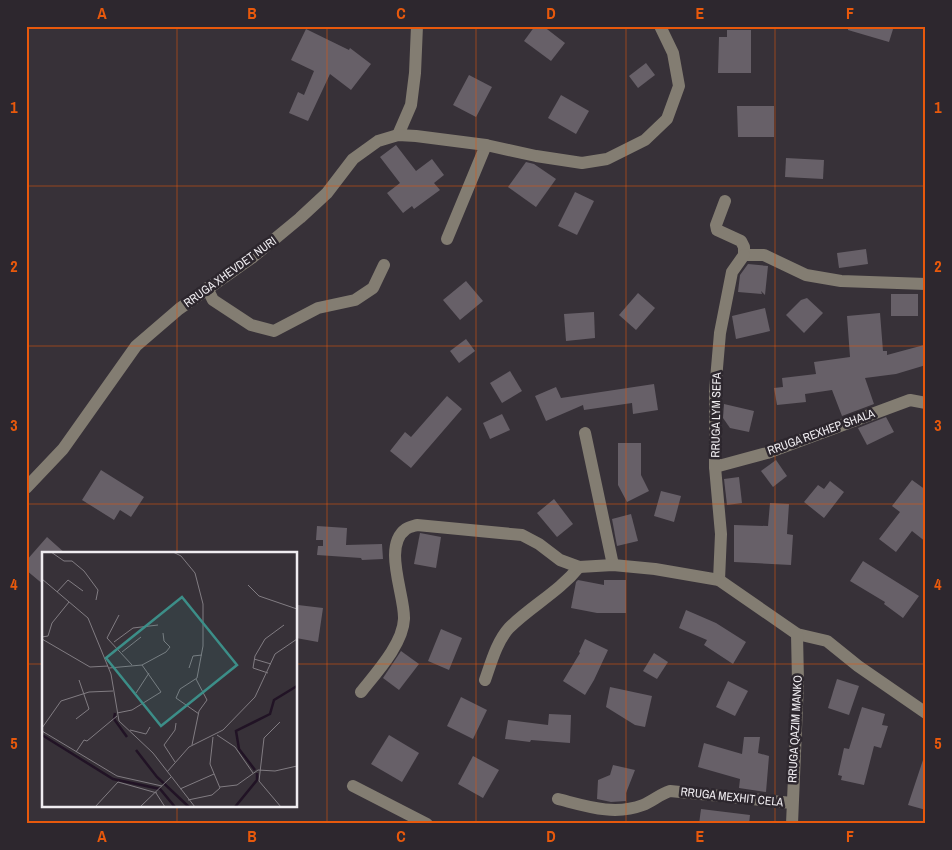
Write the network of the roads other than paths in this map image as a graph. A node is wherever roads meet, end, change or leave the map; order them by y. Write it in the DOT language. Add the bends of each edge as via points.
graph roads {
  1 [pos="417,26"];
  2 [pos="660,26"];
  3 [pos="398,135"];
  4 [pos="486,146"];
  5 [pos="726,201"];
  6 [pos="447,239"];
  7 [pos="744,255"];
  8 [pos="384,265"];
  9 [pos="926,284"];
  10 [pos="206,288"];
  11 [pos="926,403"];
  12 [pos="585,433"];
  13 [pos="715,467"];
  14 [pos="26,488"];
  15 [pos="613,565"];
  16 [pos="578,566"];
  17 [pos="719,580"];
  18 [pos="797,634"];
  19 [pos="485,680"];
  20 [pos="361,692"];
  21 [pos="926,713"];
  22 [pos="353,786"];
  23 [pos="558,799"];
  24 [pos="792,803"];
  25 [pos="427,824"];
  26 [pos="792,824"];
  1 -- 3 [label="street" via="411,105"];
  2 -- 4 [label="street, RRUGA XHEVDET NURI" via="673,53 680,86 667,119 645,140 607,159 582,163"];
  3 -- 4 [label="street, RRUGA XHEVDET NURI"];
  3 -- 10 [label="street, RRUGA XHEVDET NURI" via="378,141 353,159 327,193 300,218 253,257"];
  4 -- 6 [label="street"];
  5 -- 7 [label="street" via="717,230 741,241"];
  7 -- 9 [label="street" via="764,254 806,275 841,281"];
  7 -- 13 [label="street, RRUGA LYM SEFA" via="732,272 720,333 715,391"];
  8 -- 10 [label="street" via="372,288 356,300 318,308 274,331 251,325 214,300"];
  10 -- 14 [label="street, RRUGA XHEVDET NURI" via="136,346 63,449"];
  11 -- 13 [label="street, RRUGA REXHEP SHALA" via="910,400 767,453"];
  12 -- 15 [label="street"];
  13 -- 17 [label="street, RRUGA LYM SEFA" via="721,534"];
  15 -- 16 [label="street"];
  15 -- 17 [label="street"];
  16 -- 19 [label="street" via="568,580 508,629"];
  16 -- 20 [label="street" via="560,560 522,535 417,525 406,529 397,541 395,555 404,619 400,637"];
  17 -- 18 [label="street"];
  18 -- 21 [label="street" via="827,641"];
  18 -- 24 [label="street, RRUGA QAZIM MANKO"];
  22 -- 25 [label="street"];
  23 -- 24 [label="street, RRUGA MEXHIT CELA" via="598,809 621,810 641,805 670,790"];
  24 -- 26 [label="street, RRUGA QAZIM MANKO"];
}
